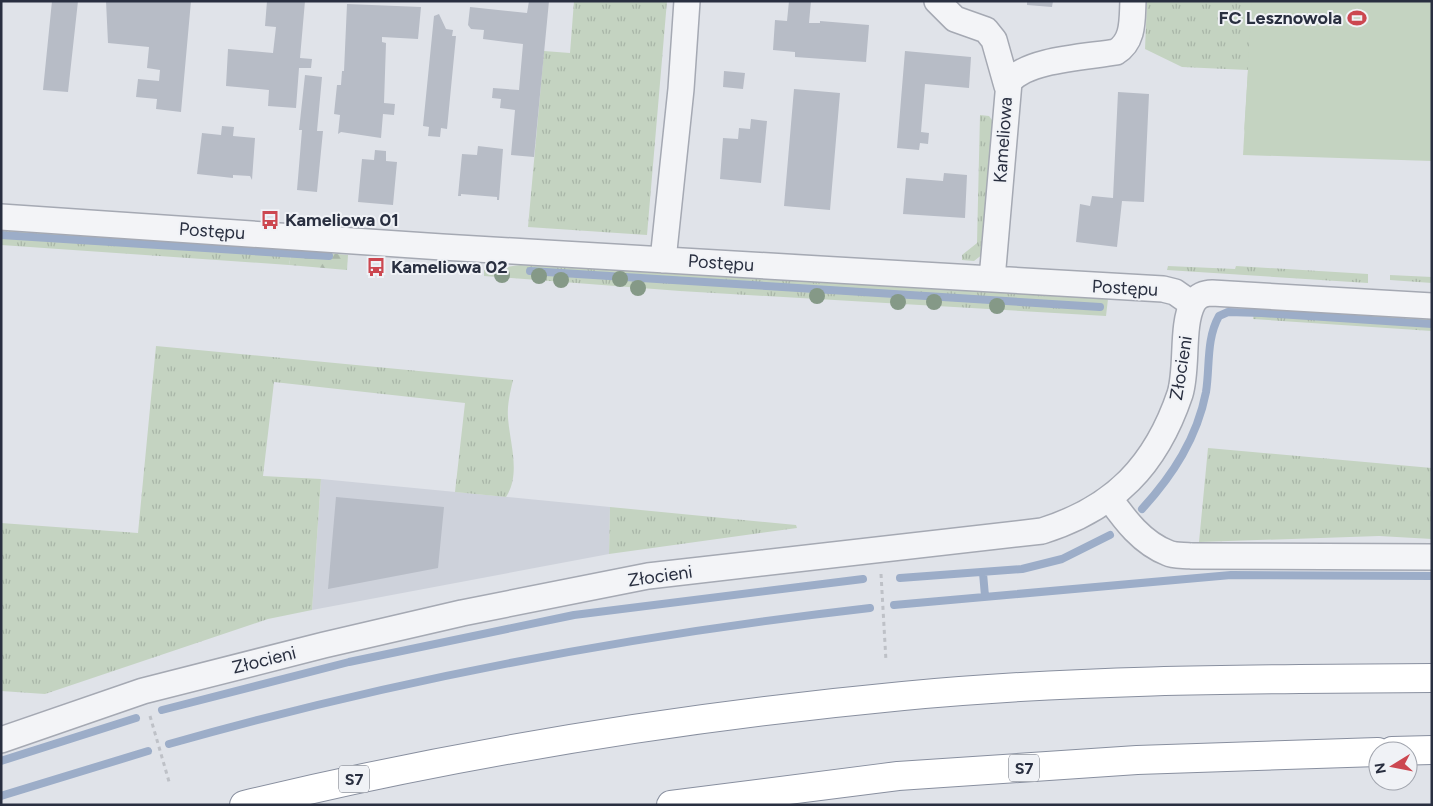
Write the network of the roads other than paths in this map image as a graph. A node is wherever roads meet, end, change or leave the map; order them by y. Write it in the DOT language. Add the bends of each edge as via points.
graph roads {
  1 [pos="687,1"];
  2 [pos="937,1"];
  3 [pos="1133,1"];
  4 [pos="1007,86"];
  5 [pos="1,217"];
  6 [pos="663,260"];
  7 [pos="992,279"];
  8 [pos="1192,304"];
  9 [pos="1432,306"];
  10 [pos="1110,499"];
  11 [pos="1432,556"];
  12 [pos="1432,678"];
  13 [pos="1,740"];
  14 [pos="1418,750"];
  15 [pos="1432,750"];
  16 [pos="1368,752"];
  17 [pos="244,805"];
  18 [pos="671,805"];
  1 -- 6 [label="street"];
  2 -- 4 [label="street" via="955,19 990,33"];
  3 -- 4 [label="street, Kameliowa" via="1130,36 1124,48 1035,66 1012,78"];
  4 -- 7 [label="street, Kameliowa"];
  5 -- 6 [label="street, Postępu"];
  6 -- 7 [label="street, Postępu"];
  7 -- 8 [label="street, Postępu" via="1163,289 1175,292"];
  8 -- 9 [label="street" via="1201,295 1212,293"];
  8 -- 10 [label="street, Złocieni" via="1183,381 1169,424 1142,468"];
  10 -- 11 [label="street" via="1127,523 1148,542 1169,554"];
  10 -- 13 [label="street, Złocieni" via="1080,517 1042,531 639,578 462,613 142,691"];
  12 -- 17 [label="highway, S7" via="1087,684 904,696 737,715 464,757"];
  14 -- 15 [label="highway"];
  16 -- 18 [label="highway, S7" via="1136,760 898,776"];
}
